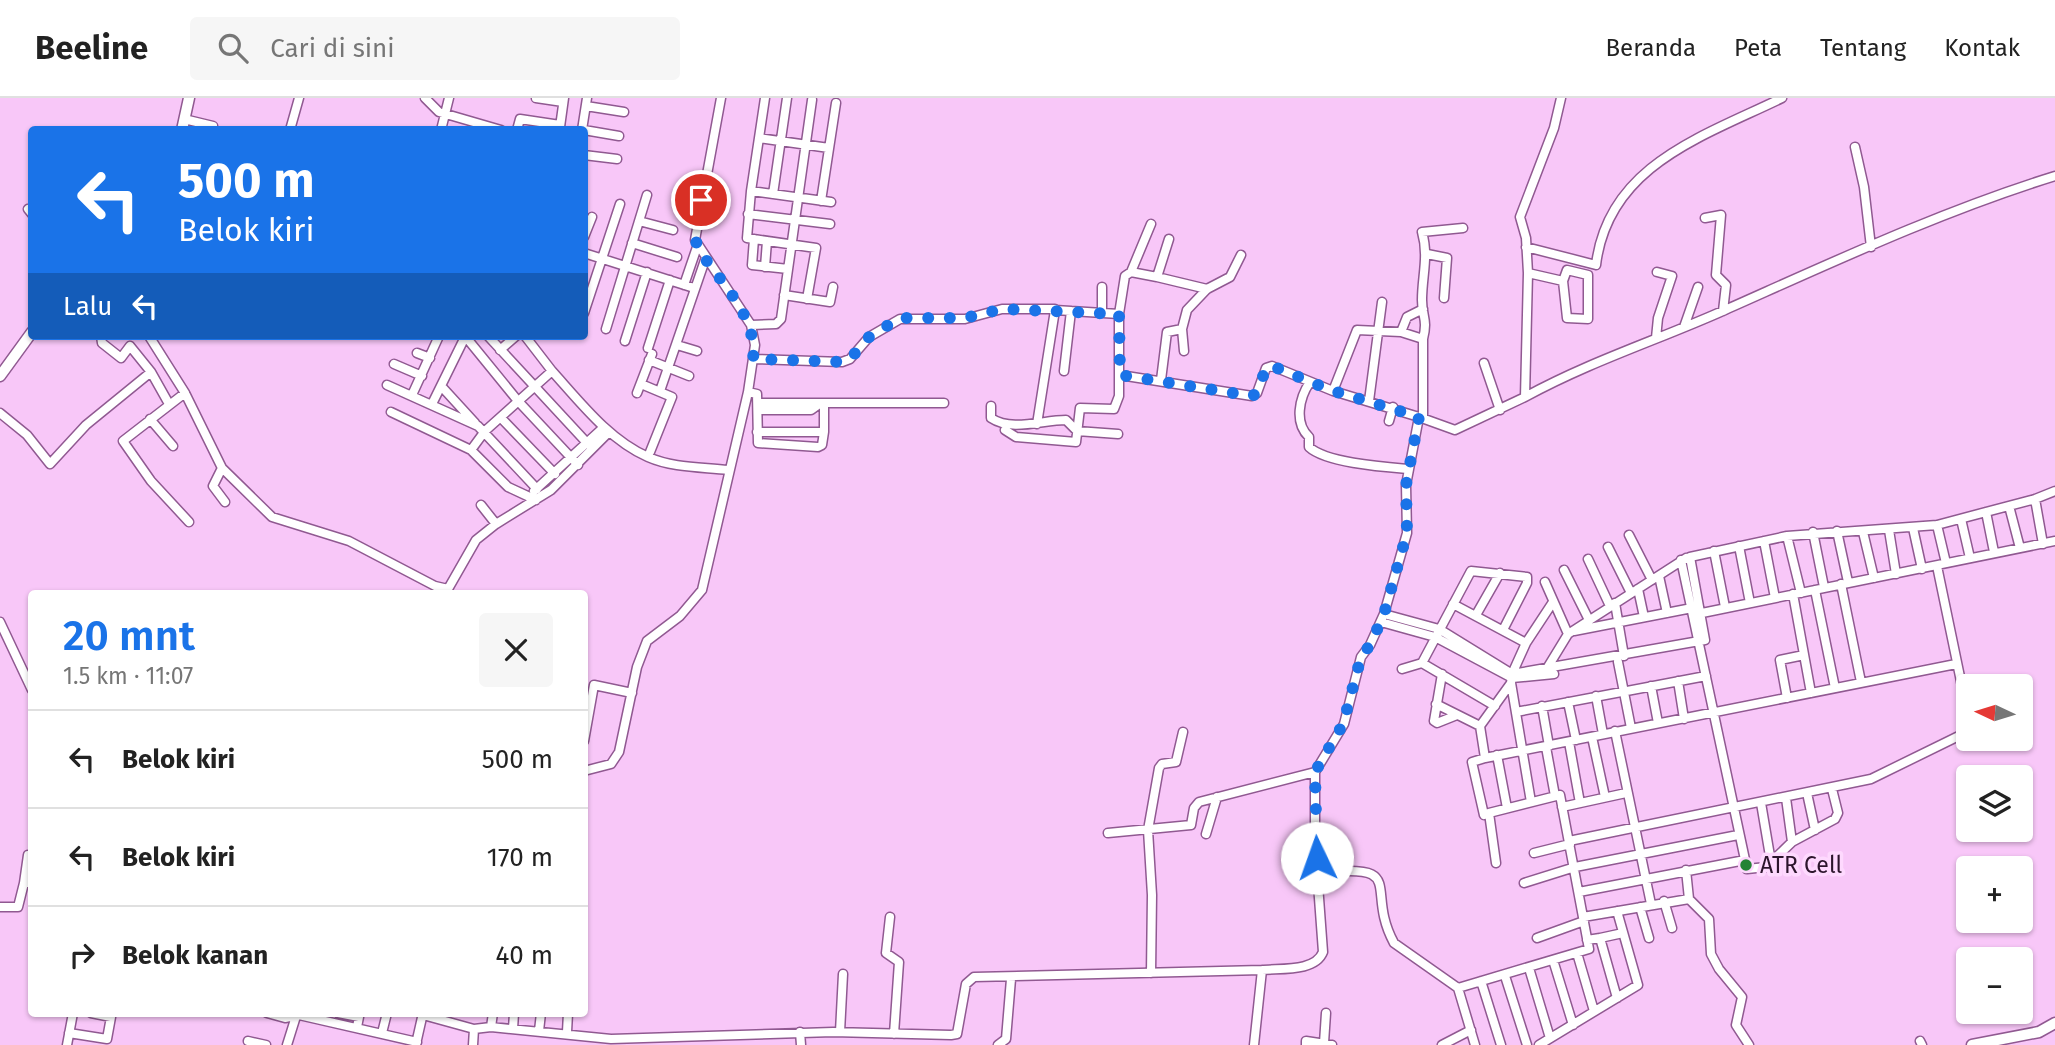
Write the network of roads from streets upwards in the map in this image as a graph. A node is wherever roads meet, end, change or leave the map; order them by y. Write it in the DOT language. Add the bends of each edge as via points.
graph roads {
  1 [pos="189,98"];
  2 [pos="299,98"];
  3 [pos="425,98"];
  4 [pos="449,98"];
  5 [pos="536,98"];
  6 [pos="721,98"];
  7 [pos="765,98"];
  8 [pos="786,98"];
  9 [pos="1561,98"];
  10 [pos="1782,98"];
  11 [pos="564,100"];
  12 [pos="813,100"];
  13 [pos="586,102"];
  14 [pos="836,103"];
  15 [pos="624,112"];
  16 [pos="446,113"];
  17 [pos="183,124"];
  18 [pos="213,126"];
  19 [pos="291,126"];
  20 [pos="442,126"];
  21 [pos="488,126"];
  22 [pos="518,126"];
  23 [pos="554,126"];
  24 [pos="559,126"];
  25 [pos="584,126"];
  26 [pos="588,131"];
  27 [pos="619,136"];
  28 [pos="759,138"];
  29 [pos="780,141"];
  30 [pos="806,144"];
  31 [pos="1855,147"];
  32 [pos="829,148"];
  33 [pos="588,155"];
  34 [pos="617,159"];
  35 [pos="2055,176"];
  36 [pos="751,191"];
  37 [pos="773,194"];
  38 [pos="647,195"];
  39 [pos="797,198"];
  40 [pos="821,201"];
  41 [pos="831,202"];
  42 [pos="620,204"];
  43 [pos="748,214"];
  44 [pos="592,217"];
  45 [pos="1705,218"];
  46 [pos="639,220"];
  47 [pos="795,221"];
  48 [pos="830,224"];
  49 [pos="1150,224"];
  50 [pos="588,227"];
  51 [pos="1463,228"];
  52 [pos="673,230"];
  53 [pos="754,239"];
  54 [pos="1169,240"];
  55 [pos="767,241"];
  56 [pos="632,243"];
  57 [pos="792,244"];
  58 [pos="697,247"];
  59 [pos="1526,247"];
  60 [pos="1871,247"];
  61 [pos="588,254"];
  62 [pos="1427,254"];
  63 [pos="1241,255"];
  64 [pos="677,257"];
  65 [pos="602,258"];
  66 [pos="705,260"];
  67 [pos="625,265"];
  68 [pos="765,267"];
  69 [pos="788,269"];
  70 [pos="647,272"];
  71 [pos="1131,272"];
  72 [pos="1528,272"];
  73 [pos="1657,272"];
  74 [pos="1157,277"];
  75 [pos="670,280"];
  76 [pos="1563,281"];
  77 [pos="684,285"];
  78 [pos="833,287"];
  79 [pos="1102,287"];
  80 [pos="1698,287"];
  81 [pos="694,288"];
  82 [pos="1207,289"];
  83 [pos="784,295"];
  84 [pos="1444,298"];
  85 [pos="807,299"];
  86 [pos="588,301"];
  87 [pos="1382,302"];
  88 [pos="1055,309"];
  89 [pos="1423,309"];
  90 [pos="1071,311"];
  91 [pos="1723,311"];
  92 [pos="1102,312"];
  93 [pos="1119,314"];
  94 [pos="751,326"];
  95 [pos="1684,327"];
  96 [pos="606,329"];
  97 [pos="1182,329"];
  98 [pos="1379,332"];
  99 [pos="1401,332"];
  100 [pos="28,338"];
  101 [pos="1656,338"];
  102 [pos="1423,339"];
  103 [pos="100,340"];
  104 [pos="152,340"];
  105 [pos="437,340"];
  106 [pos="464,340"];
  107 [pos="467,340"];
  108 [pos="491,340"];
  109 [pos="511,340"];
  110 [pos="528,340"];
  111 [pos="625,341"];
  112 [pos="677,345"];
  113 [pos="500,350"];
  114 [pos="697,351"];
  115 [pos="1184,351"];
  116 [pos="416,353"];
  117 [pos="650,354"];
  118 [pos="429,358"];
  119 [pos="753,359"];
  120 [pos="1484,363"];
  121 [pos="394,364"];
  122 [pos="669,368"];
  123 [pos="552,371"];
  124 [pos="1065,371"];
  125 [pos="151,372"];
  126 [pos="1120,375"];
  127 [pos="0,376"];
  128 [pos="422,376"];
  129 [pos="689,376"];
  130 [pos="1161,380"];
  131 [pos="1310,382"];
  132 [pos="641,384"];
  133 [pos="387,385"];
  134 [pos="535,385"];
  135 [pos="442,387"];
  136 [pos="660,391"];
  137 [pos="1333,391"];
  138 [pos="748,392"];
  139 [pos="185,393"];
  140 [pos="637,393"];
  141 [pos="412,395"];
  142 [pos="1525,397"];
  143 [pos="518,401"];
  144 [pos="1369,401"];
  145 [pos="944,403"];
  146 [pos="169,404"];
  147 [pos="432,404"];
  148 [pos="821,405"];
  149 [pos="991,406"];
  150 [pos="759,407"];
  151 [pos="1393,407"];
  152 [pos="1500,410"];
  153 [pos="391,412"];
  154 [pos="0,413"];
  155 [pos="1421,417"];
  156 [pos="500,418"];
  157 [pos="150,419"];
  158 [pos="1388,421"];
  159 [pos="1037,424"];
  160 [pos="481,429"];
  161 [pos="607,430"];
  162 [pos="1005,430"];
  163 [pos="1077,431"];
  164 [pos="757,432"];
  165 [pos="824,432"];
  166 [pos="1118,434"];
  167 [pos="588,444"];
  168 [pos="173,446"];
  169 [pos="471,450"];
  170 [pos="650,452"];
  171 [pos="575,461"];
  172 [pos="222,468"];
  173 [pos="1409,469"];
  174 [pos="728,470"];
  175 [pos="555,474"];
  176 [pos="537,489"];
  177 [pos="2055,491"];
  178 [pos="532,498"];
  179 [pos="2035,499"];
  180 [pos="225,502"];
  181 [pos="481,505"];
  182 [pos="2009,506"];
  183 [pos="1986,512"];
  184 [pos="1961,519"];
  185 [pos="189,522"];
  186 [pos="496,524"];
  187 [pos="1937,525"];
  188 [pos="1913,528"];
  189 [pos="1889,530"];
  190 [pos="1837,531"];
  191 [pos="1863,531"];
  192 [pos="1813,532"];
  193 [pos="1629,535"];
  194 [pos="1787,536"];
  195 [pos="1764,541"];
  196 [pos="2055,541"];
  197 [pos="2043,544"];
  198 [pos="1739,546"];
  199 [pos="1608,547"];
  200 [pos="2020,548"];
  201 [pos="1714,551"];
  202 [pos="1994,552"];
  203 [pos="1970,558"];
  204 [pos="1588,559"];
  205 [pos="1686,559"];
  206 [pos="1942,564"];
  207 [pos="1922,569"];
  208 [pos="1564,570"];
  209 [pos="1500,573"];
  210 [pos="1896,574"];
  211 [pos="1655,578"];
  212 [pos="1874,578"];
  213 [pos="1545,582"];
  214 [pos="1844,583"];
  215 [pos="1824,587"];
  216 [pos="1815,590"];
  217 [pos="1634,591"];
  218 [pos="1797,594"];
  219 [pos="1775,598"];
  220 [pos="1553,602"];
  221 [pos="1750,603"];
  222 [pos="1453,604"];
  223 [pos="1613,605"];
  224 [pos="1726,607"];
  225 [pos="1692,608"];
  226 [pos="1667,613"];
  227 [pos="1702,613"];
  228 [pos="1476,615"];
  229 [pos="1644,617"];
  230 [pos="1383,618"];
  231 [pos="1588,620"];
  232 [pos="0,622"];
  233 [pos="1620,623"];
  234 [pos="1503,630"];
  235 [pos="1571,632"];
  236 [pos="1437,633"];
  237 [pos="1526,643"];
  238 [pos="1699,644"];
  239 [pos="1804,655"];
  240 [pos="1621,659"];
  241 [pos="1422,663"];
  242 [pos="1956,664"];
  243 [pos="1402,669"];
  244 [pos="1546,670"];
  245 [pos="1442,674"];
  246 [pos="1958,674"];
  247 [pos="1706,676"];
  248 [pos="1512,678"];
  249 [pos="1678,681"];
  250 [pos="28,682"];
  251 [pos="1861,682"];
  252 [pos="588,685"];
  253 [pos="594,685"];
  254 [pos="1651,686"];
  255 [pos="1835,688"];
  256 [pos="1624,690"];
  257 [pos="632,692"];
  258 [pos="1811,692"];
  259 [pos="1596,696"];
  260 [pos="1787,698"];
  261 [pos="1568,702"];
  262 [pos="1436,704"];
  263 [pos="1495,706"];
  264 [pos="1542,706"];
  265 [pos="1516,712"];
  266 [pos="1715,713"];
  267 [pos="588,714"];
  268 [pos="1457,715"];
  269 [pos="1684,719"];
  270 [pos="1658,723"];
  271 [pos="1480,726"];
  272 [pos="1631,728"];
  273 [pos="1615,731"];
  274 [pos="1183,732"];
  275 [pos="1603,734"];
  276 [pos="1592,737"];
  277 [pos="1956,737"];
  278 [pos="1573,741"];
  279 [pos="1547,746"];
  280 [pos="1522,752"];
  281 [pos="1497,755"];
  282 [pos="1485,758"];
  283 [pos="588,770"];
  284 [pos="1315,772"];
  285 [pos="1832,789"];
  286 [pos="1626,793"];
  287 [pos="1808,793"];
  288 [pos="1555,796"];
  289 [pos="1217,797"];
  290 [pos="1605,797"];
  291 [pos="1786,798"];
  292 [pos="1531,802"];
  293 [pos="1580,803"];
  294 [pos="1761,803"];
  295 [pos="1562,807"];
  296 [pos="1507,808"];
  297 [pos="1734,808"];
  298 [pos="1489,813"];
  299 [pos="1635,825"];
  300 [pos="1148,830"];
  301 [pos="1815,830"];
  302 [pos="1108,833"];
  303 [pos="1206,834"];
  304 [pos="1738,835"];
  305 [pos="1569,840"];
  306 [pos="1792,842"];
  307 [pos="1534,853"];
  308 [pos="1640,853"];
  309 [pos="28,855"];
  310 [pos="1745,860"];
  311 [pos="1771,862"];
  312 [pos="1496,863"];
  313 [pos="1574,867"];
  314 [pos="1686,870"];
  315 [pos="1318,873"];
  316 [pos="1645,878"];
  317 [pos="28,883"];
  318 [pos="1524,883"];
  319 [pos="1579,892"];
  320 [pos="1689,898"];
  321 [pos="1664,901"];
  322 [pos="1651,904"];
  323 [pos="0,906"];
  324 [pos="1640,906"];
  325 [pos="1617,911"];
  326 [pos="890,916"];
  327 [pos="1583,919"];
  328 [pos="1672,928"];
  329 [pos="1623,933"];
  330 [pos="1649,937"];
  331 [pos="1537,938"];
  332 [pos="1600,938"];
  333 [pos="1587,940"];
  334 [pos="1577,953"];
  335 [pos="1553,960"];
  336 [pos="1529,968"];
  337 [pos="1262,970"];
  338 [pos="1151,973"];
  339 [pos="843,974"];
  340 [pos="1505,975"];
  341 [pos="1011,979"];
  342 [pos="1481,981"];
  343 [pos="1458,988"];
  344 [pos="1616,998"];
  345 [pos="1594,1011"];
  346 [pos="1326,1013"];
  347 [pos="72,1017"];
  348 [pos="111,1017"];
  349 [pos="297,1017"];
  350 [pos="312,1017"];
  351 [pos="359,1017"];
  352 [pos="386,1017"];
  353 [pos="422,1017"];
  354 [pos="433,1017"];
  355 [pos="492,1017"];
  356 [pos="514,1017"];
  357 [pos="541,1017"];
  358 [pos="568,1017"];
  359 [pos="2055,1023"];
  360 [pos="1573,1025"];
  361 [pos="357,1027"];
  362 [pos="491,1027"];
  363 [pos="474,1029"];
  364 [pos="513,1029"];
  365 [pos="1471,1030"];
  366 [pos="539,1031"];
  367 [pos="567,1032"];
  368 [pos="800,1032"];
  369 [pos="840,1032"];
  370 [pos="69,1033"];
  371 [pos="382,1033"];
  372 [pos="889,1033"];
  373 [pos="957,1034"];
  374 [pos="906,1035"];
  375 [pos="1550,1038"];
  376 [pos="734,1040"];
  377 [pos="749,1040"];
  378 [pos="248,1041"];
  379 [pos="416,1043"];
  380 [pos="1328,1044"];
  381 [pos="1445,1044"];
  382 [pos="67,1045"];
  383 [pos="266,1045"];
  384 [pos="287,1045"];
  385 [pos="473,1045"];
  386 [pos="801,1045"];
  387 [pos="884,1045"];
  388 [pos="905,1045"];
  389 [pos="956,1045"];
  390 [pos="998,1045"];
  391 [pos="1254,1045"];
  392 [pos="1306,1045"];
  393 [pos="1475,1045"];
  394 [pos="1501,1045"];
  395 [pos="1527,1045"];
  396 [pos="1539,1045"];
  397 [pos="1749,1045"];
  398 [pos="1972,1045"];
  1 -- 17 [label="street"];
  2 -- 19 [label="street"];
  3 -- 16 [label="street" via="434,109"];
  4 -- 16 [label="street"];
  5 -- 11 [label="street"];
  6 -- 58 [label="street" via="696,226"];
  7 -- 28 [label="street"];
  8 -- 29 [label="street"];
  9 -- 59 [label="street" via="1520,217"];
  10 -- 59 [label="street" via="1677,148 1648,169 1606,222 1596,265"];
  11 -- 24 [label="street"];
  12 -- 30 [label="street"];
  13 -- 15 [label="street"];
  13 -- 25 [label="street"];
  14 -- 32 [label="street"];
  16 -- 20 [label="street"];
  16 -- 21 [label="street"];
  17 -- 18 [label="street"];
  22 -- 23 [label="street" via="520,119"];
  26 -- 27 [label="street"];
  28 -- 29 [label="street"];
  28 -- 36 [label="street"];
  29 -- 30 [label="street"];
  29 -- 37 [label="street"];
  30 -- 32 [label="street"];
  30 -- 39 [label="street"];
  31 -- 60 [label="street"];
  32 -- 40 [label="street"];
  33 -- 34 [label="street"];
  35 -- 60 [label="street"];
  36 -- 37 [label="street"];
  36 -- 43 [label="street"];
  37 -- 39 [label="street"];
  38 -- 46 [label="street"];
  39 -- 40 [label="street"];
  39 -- 47 [label="street"];
  40 -- 41 [label="street"];
  42 -- 65 [label="street"];
  43 -- 47 [label="street"];
  43 -- 53 [label="street" via="746,236"];
  44 -- 50 [label="street"];
  45 -- 91 [label="street" via="1721,215 1723,223 1716,275 1726,285"];
  46 -- 52 [label="street"];
  46 -- 56 [label="street"];
  47 -- 48 [label="street"];
  47 -- 57 [label="street"];
  49 -- 71 [label="street"];
  51 -- 62 [label="street" via="1422,232"];
  53 -- 55 [label="street"];
  53 -- 68 [label="street" via="752,265"];
  54 -- 74 [label="street"];
  55 -- 57 [label="street"];
  55 -- 68 [label="street"];
  56 -- 64 [label="street"];
  56 -- 67 [label="street"];
  57 -- 69 [label="street"];
  57 -- 85 [label="street" via="816,248"];
  58 -- 66 [label="street"];
  58 -- 77 [label="street"];
  59 -- 72 [label="street"];
  60 -- 91 [label="street"];
  61 -- 65 [label="street"];
  62 -- 84 [label="street" via="1447,258"];
  62 -- 89 [label="street"];
  63 -- 82 [label="street" via="1230,277"];
  65 -- 67 [label="street"];
  65 -- 86 [label="street"];
  66 -- 81 [label="street"];
  66 -- 94 [label="street"];
  67 -- 70 [label="street"];
  67 -- 96 [label="street"];
  68 -- 69 [label="street"];
  69 -- 83 [label="street"];
  70 -- 75 [label="street"];
  70 -- 111 [label="street"];
  71 -- 74 [label="street"];
  71 -- 93 [label="street" via="1121,284"];
  72 -- 76 [label="street"];
  72 -- 142 [label="street"];
  73 -- 101 [label="street" via="1672,276"];
  74 -- 82 [label="street"];
  75 -- 77 [label="street"];
  75 -- 117 [label="street"];
  76 -- 76 [label="street" via="1567,318 1588,318 1588,275 1567,270"];
  77 -- 81 [label="street"];
  78 -- 85 [label="street" via="830,302"];
  79 -- 92 [label="street"];
  80 -- 95 [label="street"];
  81 -- 112 [label="street"];
  82 -- 97 [label="street" via="1186,310"];
  83 -- 85 [label="street"];
  83 -- 94 [label="street" via="780,322"];
  87 -- 98 [label="street"];
  88 -- 90 [label="street"];
  88 -- 119 [label="street" via="1002,309 965,318 900,318 869,337 842,362"];
  88 -- 159 [label="street"];
  89 -- 99 [label="street" via="1407,317"];
  89 -- 102 [label="street" via="1427,321"];
  90 -- 92 [label="street"];
  90 -- 124 [label="street"];
  91 -- 95 [label="street"];
  92 -- 93 [label="street"];
  93 -- 126 [label="street"];
  94 -- 119 [label="street"];
  95 -- 101 [label="street"];
  97 -- 115 [label="street"];
  97 -- 130 [label="street" via="1167,332"];
  98 -- 99 [label="street"];
  98 -- 137 [label="street" via="1357,330"];
  98 -- 144 [label="street"];
  99 -- 102 [label="street"];
  100 -- 127 [label="street"];
  101 -- 142 [label="street" via="1576,369"];
  102 -- 155 [label="street"];
  103 -- 125 [label="street" via="121,358 130,346"];
  104 -- 139 [label="street"];
  105 -- 118 [label="street"];
  106 -- 135 [label="street"];
  107 -- 143 [label="street"];
  108 -- 113 [label="street"];
  109 -- 113 [label="street"];
  110 -- 123 [label="street"];
  112 -- 114 [label="street"];
  112 -- 122 [label="street"];
  113 -- 134 [label="street"];
  116 -- 118 [label="street"];
  117 -- 122 [label="street"];
  117 -- 132 [label="street"];
  118 -- 128 [label="street"];
  119 -- 138 [label="street"];
  120 -- 152 [label="street"];
  121 -- 128 [label="street"];
  122 -- 129 [label="street"];
  122 -- 136 [label="street"];
  123 -- 134 [label="street"];
  123 -- 161 [label="street"];
  125 -- 146 [label="street"];
  125 -- 154 [label="street" via="86,425 50,464 27,435"];
  126 -- 130 [label="street"];
  126 -- 163 [label="street" via="1117,405 1110,411 1080,408"];
  128 -- 141 [label="street"];
  130 -- 131 [label="street" via="1252,396 1269,366"];
  131 -- 137 [label="street"];
  131 -- 173 [label="street" via="1300,406 1312,451"];
  132 -- 136 [label="street"];
  132 -- 140 [label="street"];
  133 -- 141 [label="street"];
  134 -- 143 [label="street"];
  134 -- 167 [label="street"];
  135 -- 147 [label="street"];
  135 -- 160 [label="street"];
  136 -- 170 [label="street" via="672,398"];
  137 -- 144 [label="street"];
  138 -- 150 [label="street" via="755,392"];
  138 -- 174 [label="street"];
  139 -- 146 [label="street"];
  139 -- 172 [label="street"];
  141 -- 147 [label="street"];
  142 -- 152 [label="street"];
  143 -- 156 [label="street"];
  143 -- 171 [label="street"];
  144 -- 151 [label="street"];
  145 -- 148 [label="street"];
  146 -- 157 [label="street"];
  147 -- 160 [label="street"];
  148 -- 150 [label="street"];
  148 -- 165 [label="street"];
  149 -- 159 [label="street" via="992,420"];
  150 -- 164 [label="street"];
  151 -- 155 [label="street"];
  151 -- 158 [label="street"];
  152 -- 155 [label="street" via="1455,430"];
  153 -- 169 [label="street"];
  155 -- 173 [label="street"];
  156 -- 160 [label="street"];
  156 -- 175 [label="street"];
  157 -- 168 [label="street"];
  157 -- 185 [label="street" via="123,441 151,481"];
  159 -- 163 [label="street" via="1066,421"];
  160 -- 169 [label="street"];
  160 -- 176 [label="street"];
  161 -- 167 [label="street"];
  161 -- 171 [label="street"];
  161 -- 174 [label="street" via="659,461"];
  162 -- 163 [label="street" via="1016,437 1076,442"];
  163 -- 166 [label="street"];
  164 -- 165 [label="street"];
  164 -- 165 [label="street" via="758,443 764,446 818,447"];
  167 -- 171 [label="street"];
  169 -- 178 [label="street" via="508,487"];
  171 -- 175 [label="street"];
  171 -- 178 [label="street"];
  172 -- 180 [label="street" via="212,484"];
  172 -- 186 [label="street" via="275,519 349,541 448,589 476,540"];
  173 -- 230 [label="street" via="1407,533"];
  174 -- 257 [label="street" via="702,590 680,616 647,641"];
  175 -- 176 [label="street"];
  176 -- 178 [label="street"];
  177 -- 179 [label="street"];
  178 -- 186 [label="street"];
  179 -- 182 [label="street"];
  179 -- 197 [label="street"];
  181 -- 186 [label="street"];
  182 -- 183 [label="street"];
  182 -- 200 [label="street"];
  183 -- 184 [label="street"];
  183 -- 202 [label="street"];
  184 -- 187 [label="street"];
  184 -- 203 [label="street"];
  187 -- 188 [label="street"];
  187 -- 206 [label="street"];
  188 -- 189 [label="street"];
  188 -- 207 [label="street"];
  189 -- 191 [label="street"];
  189 -- 210 [label="street"];
  190 -- 191 [label="street"];
  190 -- 192 [label="street"];
  190 -- 214 [label="street"];
  191 -- 212 [label="street"];
  192 -- 194 [label="street"];
  192 -- 215 [label="street"];
  193 -- 211 [label="street"];
  194 -- 195 [label="street"];
  194 -- 218 [label="street"];
  195 -- 198 [label="street"];
  195 -- 219 [label="street"];
  196 -- 197 [label="street"];
  197 -- 200 [label="street"];
  198 -- 201 [label="street"];
  198 -- 221 [label="street"];
  199 -- 217 [label="street"];
  200 -- 202 [label="street"];
  201 -- 205 [label="street"];
  201 -- 224 [label="street"];
  202 -- 203 [label="street"];
  203 -- 206 [label="street"];
  204 -- 223 [label="street"];
  205 -- 211 [label="street"];
  205 -- 225 [label="street"];
  205 -- 227 [label="street"];
  206 -- 207 [label="street"];
  206 -- 242 [label="street"];
  207 -- 210 [label="street"];
  208 -- 231 [label="street"];
  209 -- 222 [label="street" via="1471,571"];
  209 -- 228 [label="street"];
  209 -- 234 [label="street" via="1527,577"];
  210 -- 212 [label="street"];
  211 -- 217 [label="street"];
  211 -- 226 [label="street"];
  212 -- 214 [label="street"];
  213 -- 220 [label="street"];
  214 -- 215 [label="street"];
  214 -- 251 [label="street"];
  215 -- 216 [label="street"];
  216 -- 218 [label="street"];
  216 -- 255 [label="street"];
  217 -- 223 [label="street"];
  217 -- 229 [label="street"];
  218 -- 219 [label="street"];
  218 -- 239 [label="street"];
  219 -- 221 [label="street"];
  220 -- 235 [label="street"];
  220 -- 237 [label="street"];
  221 -- 224 [label="street"];
  222 -- 228 [label="street"];
  222 -- 236 [label="street"];
  223 -- 231 [label="street"];
  223 -- 233 [label="street"];
  224 -- 227 [label="street"];
  225 -- 226 [label="street"];
  225 -- 238 [label="street"];
  226 -- 229 [label="street"];
  227 -- 238 [label="street" via="1706,638"];
  228 -- 234 [label="street"];
  229 -- 233 [label="street"];
  230 -- 236 [label="street"];
  230 -- 284 [label="street" via="1361,657 1343,724"];
  231 -- 235 [label="street"];
  232 -- 250 [label="street"];
  233 -- 235 [label="street"];
  233 -- 240 [label="street"];
  234 -- 237 [label="street"];
  235 -- 244 [label="street"];
  236 -- 241 [label="street"];
  236 -- 248 [label="street"];
  237 -- 248 [label="street"];
  238 -- 240 [label="street"];
  238 -- 247 [label="street"];
  239 -- 258 [label="street"];
  239 -- 260 [label="street" via="1780,660"];
  240 -- 244 [label="street"];
  240 -- 248 [label="street" via="1533,678"];
  240 -- 256 [label="street"];
  241 -- 243 [label="street"];
  241 -- 245 [label="street"];
  242 -- 246 [label="street"];
  242 -- 251 [label="street"];
  244 -- 248 [label="street"];
  245 -- 262 [label="street"];
  245 -- 263 [label="street"];
  247 -- 249 [label="street"];
  247 -- 266 [label="street"];
  248 -- 263 [label="street"];
  248 -- 265 [label="street"];
  249 -- 254 [label="street"];
  249 -- 269 [label="street"];
  251 -- 255 [label="street"];
  252 -- 253 [label="street"];
  253 -- 257 [label="street"];
  253 -- 267 [label="street"];
  254 -- 256 [label="street"];
  254 -- 270 [label="street"];
  255 -- 258 [label="street"];
  256 -- 259 [label="street"];
  256 -- 272 [label="street"];
  257 -- 283 [label="street" via="620,752 611,764"];
  258 -- 260 [label="street"];
  259 -- 261 [label="street"];
  259 -- 275 [label="street"];
  260 -- 266 [label="street"];
  261 -- 264 [label="street"];
  261 -- 278 [label="street"];
  262 -- 268 [label="street"];
  262 -- 268 [label="street" via="1435,723"];
  263 -- 271 [label="street"];
  264 -- 265 [label="street"];
  264 -- 279 [label="street"];
  265 -- 280 [label="street"];
  266 -- 269 [label="street"];
  266 -- 297 [label="street"];
  268 -- 271 [label="street"];
  269 -- 270 [label="street"];
  270 -- 272 [label="street"];
  271 -- 282 [label="street"];
  272 -- 273 [label="street"];
  273 -- 275 [label="street"];
  273 -- 286 [label="street"];
  274 -- 300 [label="street" via="1176,762 1159,768"];
  275 -- 276 [label="street"];
  276 -- 278 [label="street"];
  276 -- 290 [label="street"];
  277 -- 285 [label="street" via="1871,779"];
  278 -- 279 [label="street"];
  278 -- 293 [label="street"];
  279 -- 280 [label="street"];
  279 -- 288 [label="street"];
  280 -- 281 [label="street"];
  280 -- 292 [label="street"];
  281 -- 282 [label="street"];
  281 -- 296 [label="street"];
  282 -- 298 [label="street" via="1472,762 1484,814"];
  284 -- 289 [label="street"];
  284 -- 315 [label="street"];
  285 -- 287 [label="street"];
  285 -- 301 [label="street" via="1837,817"];
  286 -- 290 [label="street"];
  286 -- 299 [label="street"];
  287 -- 291 [label="street"];
  287 -- 301 [label="street"];
  288 -- 292 [label="street"];
  288 -- 295 [label="street" via="1560,795"];
  289 -- 300 [label="street" via="1196,804 1191,825"];
  289 -- 303 [label="street"];
  290 -- 293 [label="street"];
  291 -- 294 [label="street"];
  291 -- 306 [label="street"];
  292 -- 296 [label="street"];
  293 -- 295 [label="street"];
  294 -- 297 [label="street"];
  294 -- 311 [label="street"];
  295 -- 305 [label="street"];
  296 -- 298 [label="street"];
  297 -- 299 [label="street"];
  297 -- 304 [label="street"];
  298 -- 312 [label="street"];
  299 -- 305 [label="street"];
  299 -- 308 [label="street"];
  300 -- 302 [label="street"];
  300 -- 338 [label="street"];
  301 -- 306 [label="street"];
  304 -- 308 [label="street"];
  304 -- 310 [label="street"];
  305 -- 307 [label="street"];
  305 -- 313 [label="street"];
  306 -- 311 [label="street"];
  308 -- 313 [label="street"];
  308 -- 316 [label="street"];
  309 -- 317 [label="street"];
  310 -- 311 [label="street" via="1748,869"];
  310 -- 314 [label="street"];
  313 -- 318 [label="street"];
  313 -- 319 [label="street"];
  314 -- 316 [label="street"];
  314 -- 320 [label="street"];
  315 -- 337 [label="street" via="1321,957 1308,966"];
  315 -- 343 [label="street" via="1368,870 1377,878 1394,943"];
  316 -- 319 [label="street"];
  316 -- 322 [label="street"];
  317 -- 323 [label="street" via="18,907"];
  319 -- 327 [label="street"];
  320 -- 321 [label="street"];
  320 -- 397 [label="street" via="1709,919 1712,954 1742,997 1736,1026"];
  321 -- 322 [label="street"];
  321 -- 328 [label="street"];
  322 -- 324 [label="street"];
  324 -- 325 [label="street"];
  324 -- 330 [label="street"];
  325 -- 327 [label="street"];
  325 -- 329 [label="street"];
  326 -- 372 [label="street" via="886,953 899,962"];
  327 -- 331 [label="street"];
  327 -- 333 [label="street"];
  329 -- 332 [label="street"];
  329 -- 344 [label="street" via="1638,985"];
  332 -- 333 [label="street"];
  332 -- 344 [label="street"];
  333 -- 334 [label="street" via="1589,949"];
  334 -- 335 [label="street"];
  334 -- 345 [label="street"];
  335 -- 336 [label="street"];
  335 -- 360 [label="street"];
  336 -- 340 [label="street"];
  336 -- 375 [label="street"];
  337 -- 338 [label="street"];
  337 -- 391 [label="street"];
  338 -- 341 [label="street"];
  339 -- 369 [label="street"];
  340 -- 342 [label="street"];
  340 -- 395 [label="street"];
  341 -- 373 [label="street" via="974,977 969,981"];
  341 -- 390 [label="street" via="1006,1039"];
  342 -- 343 [label="street"];
  342 -- 394 [label="street"];
  343 -- 365 [label="street"];
  344 -- 345 [label="street"];
  345 -- 360 [label="street"];
  346 -- 380 [label="street"];
  347 -- 370 [label="street"];
  348 -- 370 [label="street" via="107,1039"];
  349 -- 384 [label="street"];
  350 -- 361 [label="street"];
  351 -- 361 [label="street"];
  352 -- 371 [label="street"];
  353 -- 379 [label="street"];
  354 -- 363 [label="street"];
  355 -- 362 [label="street"];
  356 -- 364 [label="street"];
  357 -- 366 [label="street"];
  358 -- 367 [label="street"];
  359 -- 398 [label="street" via="2034,1034"];
  360 -- 375 [label="street"];
  361 -- 371 [label="street"];
  362 -- 363 [label="street"];
  362 -- 364 [label="street"];
  363 -- 385 [label="street"];
  364 -- 366 [label="street"];
  365 -- 381 [label="street"];
  365 -- 393 [label="street"];
  366 -- 367 [label="street"];
  367 -- 376 [label="street" via="611,1039"];
  368 -- 369 [label="street"];
  368 -- 377 [label="street"];
  368 -- 386 [label="street"];
  369 -- 372 [label="street"];
  370 -- 382 [label="street"];
  371 -- 379 [label="street"];
  372 -- 374 [label="street"];
  372 -- 387 [label="street"];
  373 -- 374 [label="street"];
  373 -- 389 [label="street"];
  374 -- 388 [label="street"];
  375 -- 396 [label="street"];
  376 -- 377 [label="street"];
  378 -- 383 [label="street"];
  380 -- 392 [label="street" via="1306,1041"];
}
